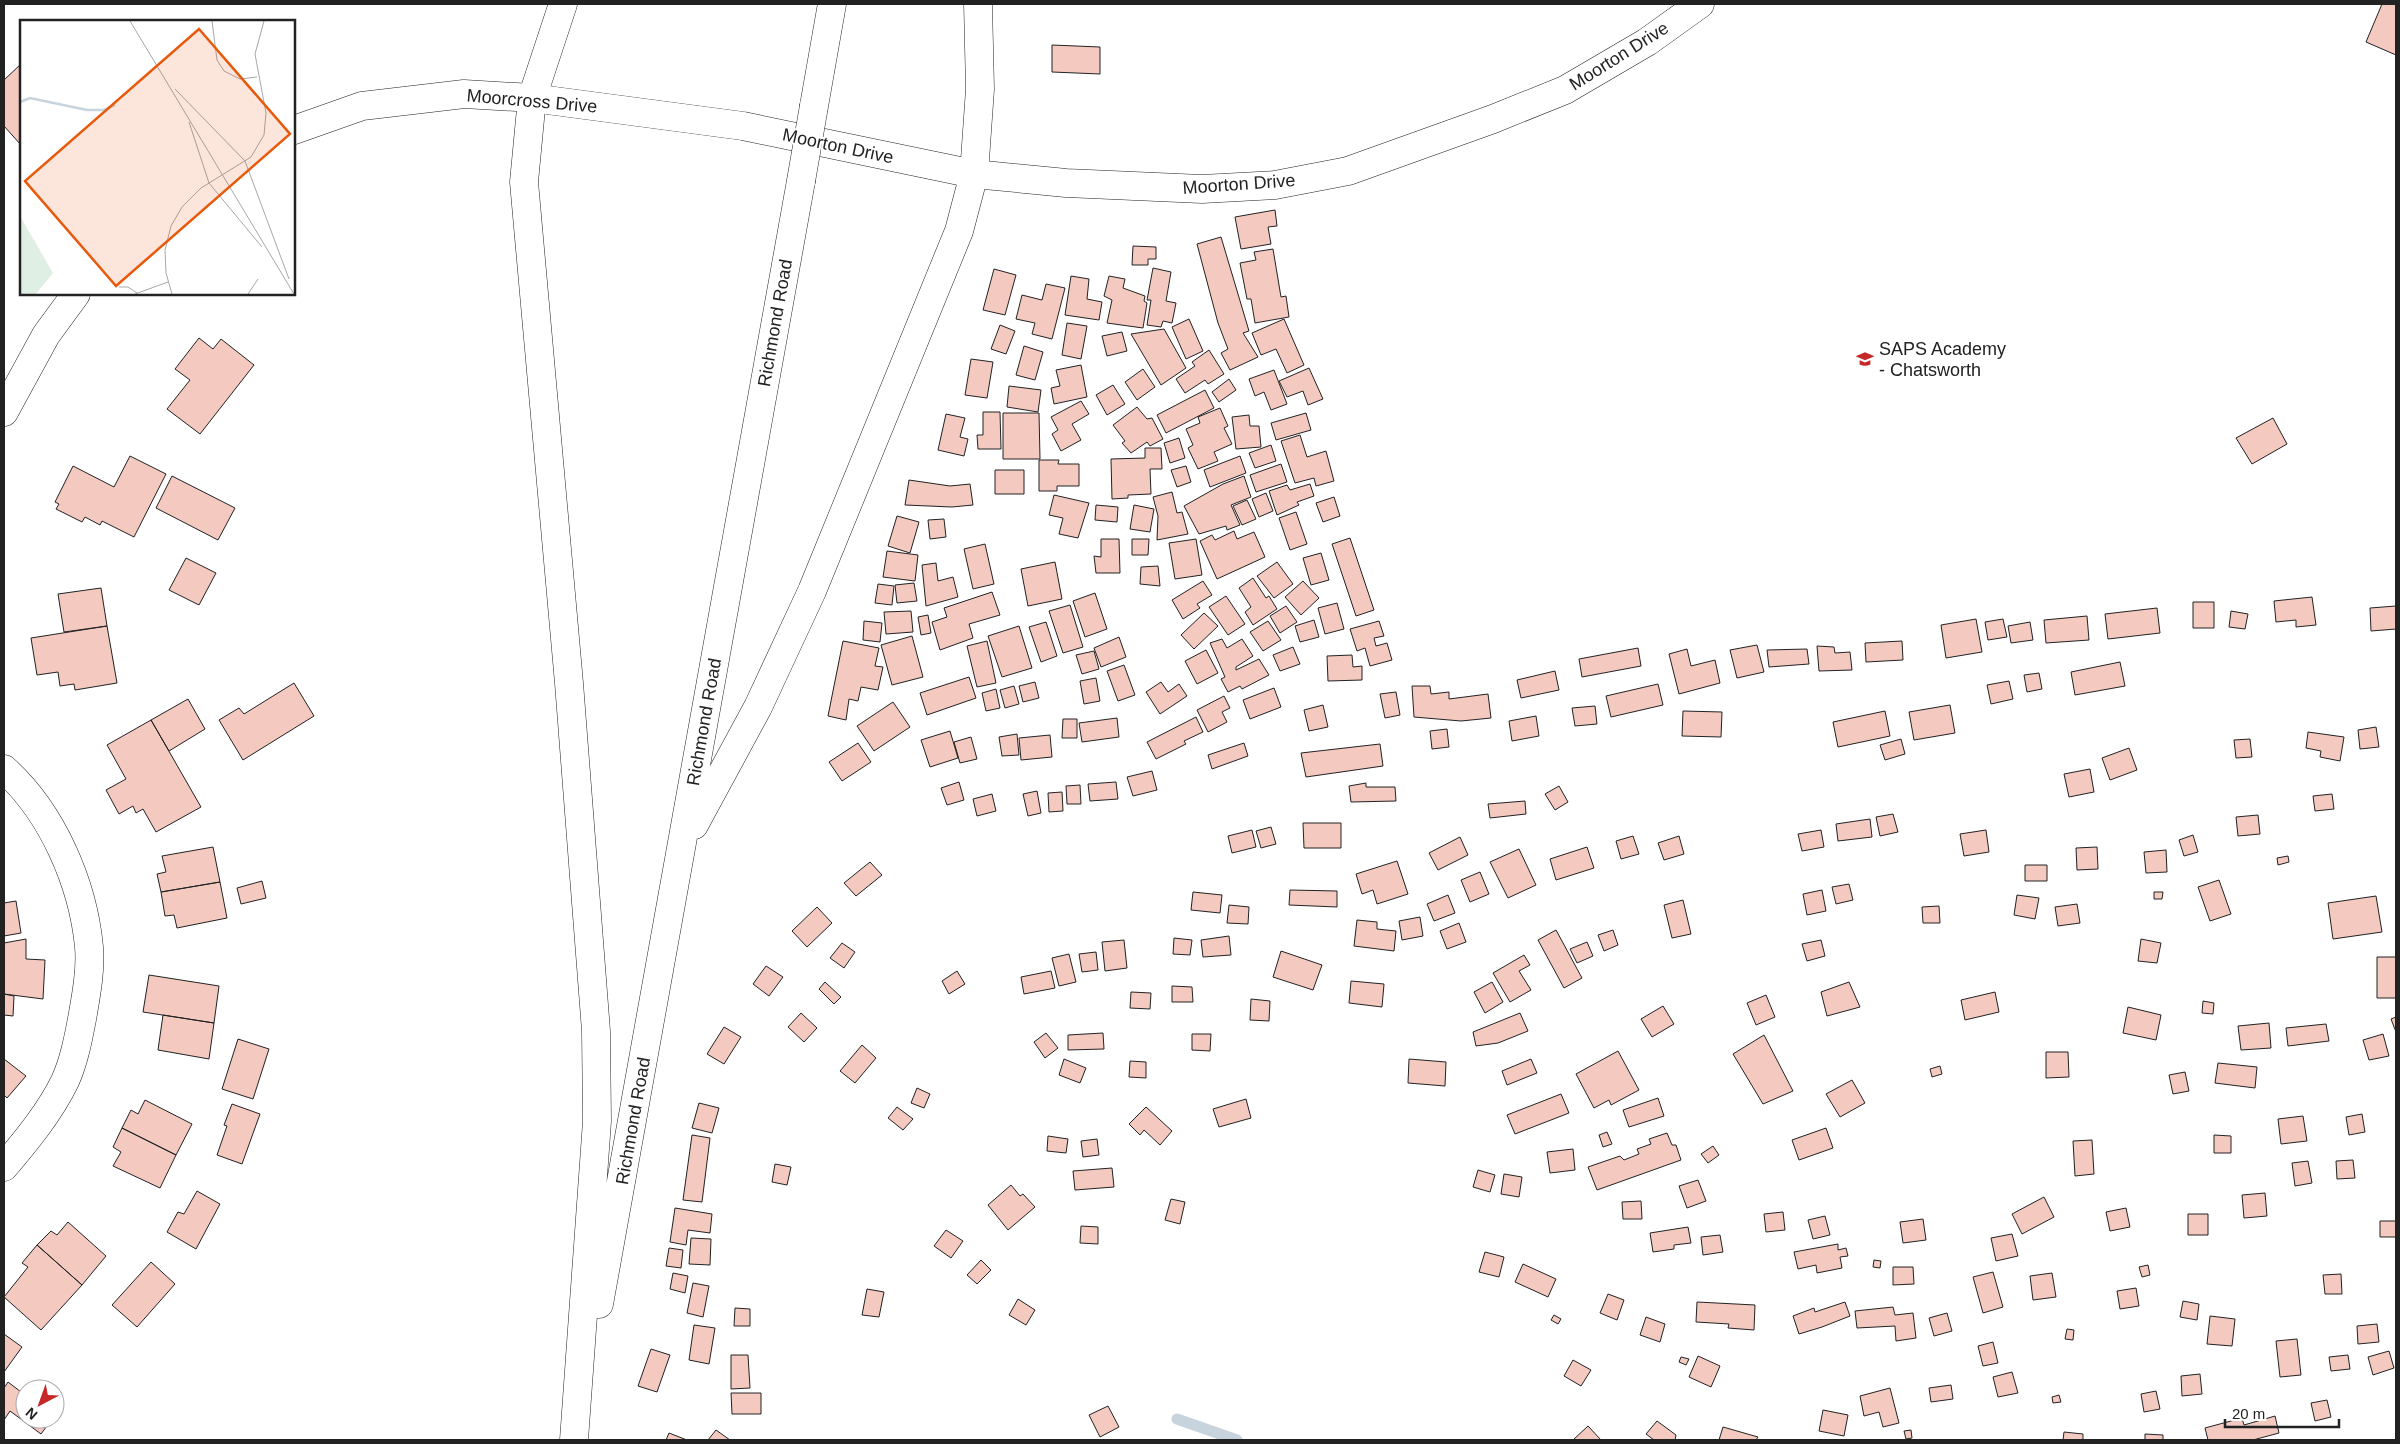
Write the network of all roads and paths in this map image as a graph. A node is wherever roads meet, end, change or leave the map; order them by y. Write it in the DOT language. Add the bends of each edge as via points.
graph roads {
  1 [pos="564,4"];
  2 [pos="832,4"];
  3 [pos="978,4"];
  4 [pos="1700,4"];
  5 [pos="532,98"];
  6 [pos="743,126"];
  7 [pos="295,130"];
  8 [pos="974,174"];
  9 [pos="75,295"];
  10 [pos="4,412"];
  11 [pos="4,769"];
  12 [pos="682,848"];
  13 [pos="4,1168"];
  14 [pos="575,1440"];
  1 -- 5 [label="main road"];
  2 -- 12 [label="main road, Richmond Road, bridge"];
  3 -- 8 [label="main road" via="980,90"];
  4 -- 8 [label="main road, Moorton Drive" via="1647,42 1564,90 1348,171 1274,185 1202,189 1066,183"];
  5 -- 6 [label="main road, Moorcross Drive"];
  5 -- 7 [label="main road, Moorcross Drive" via="464,94 362,106"];
  5 -- 14 [label="main road" via="524,182 569,683 596,1031 597,1121"];
  6 -- 8 [label="main road, Moorton Drive"];
  8 -- 12 [label="main road" via="959,231 812,591 758,707"];
  9 -- 10 [label="main road" via="46,335"];
  11 -- 13 [label="main road" via="49,824 83,909 89,949 86,996 77,1048 65,1081 48,1111"];
  12 -- 14 [label="main road, Richmond Road"];
}
